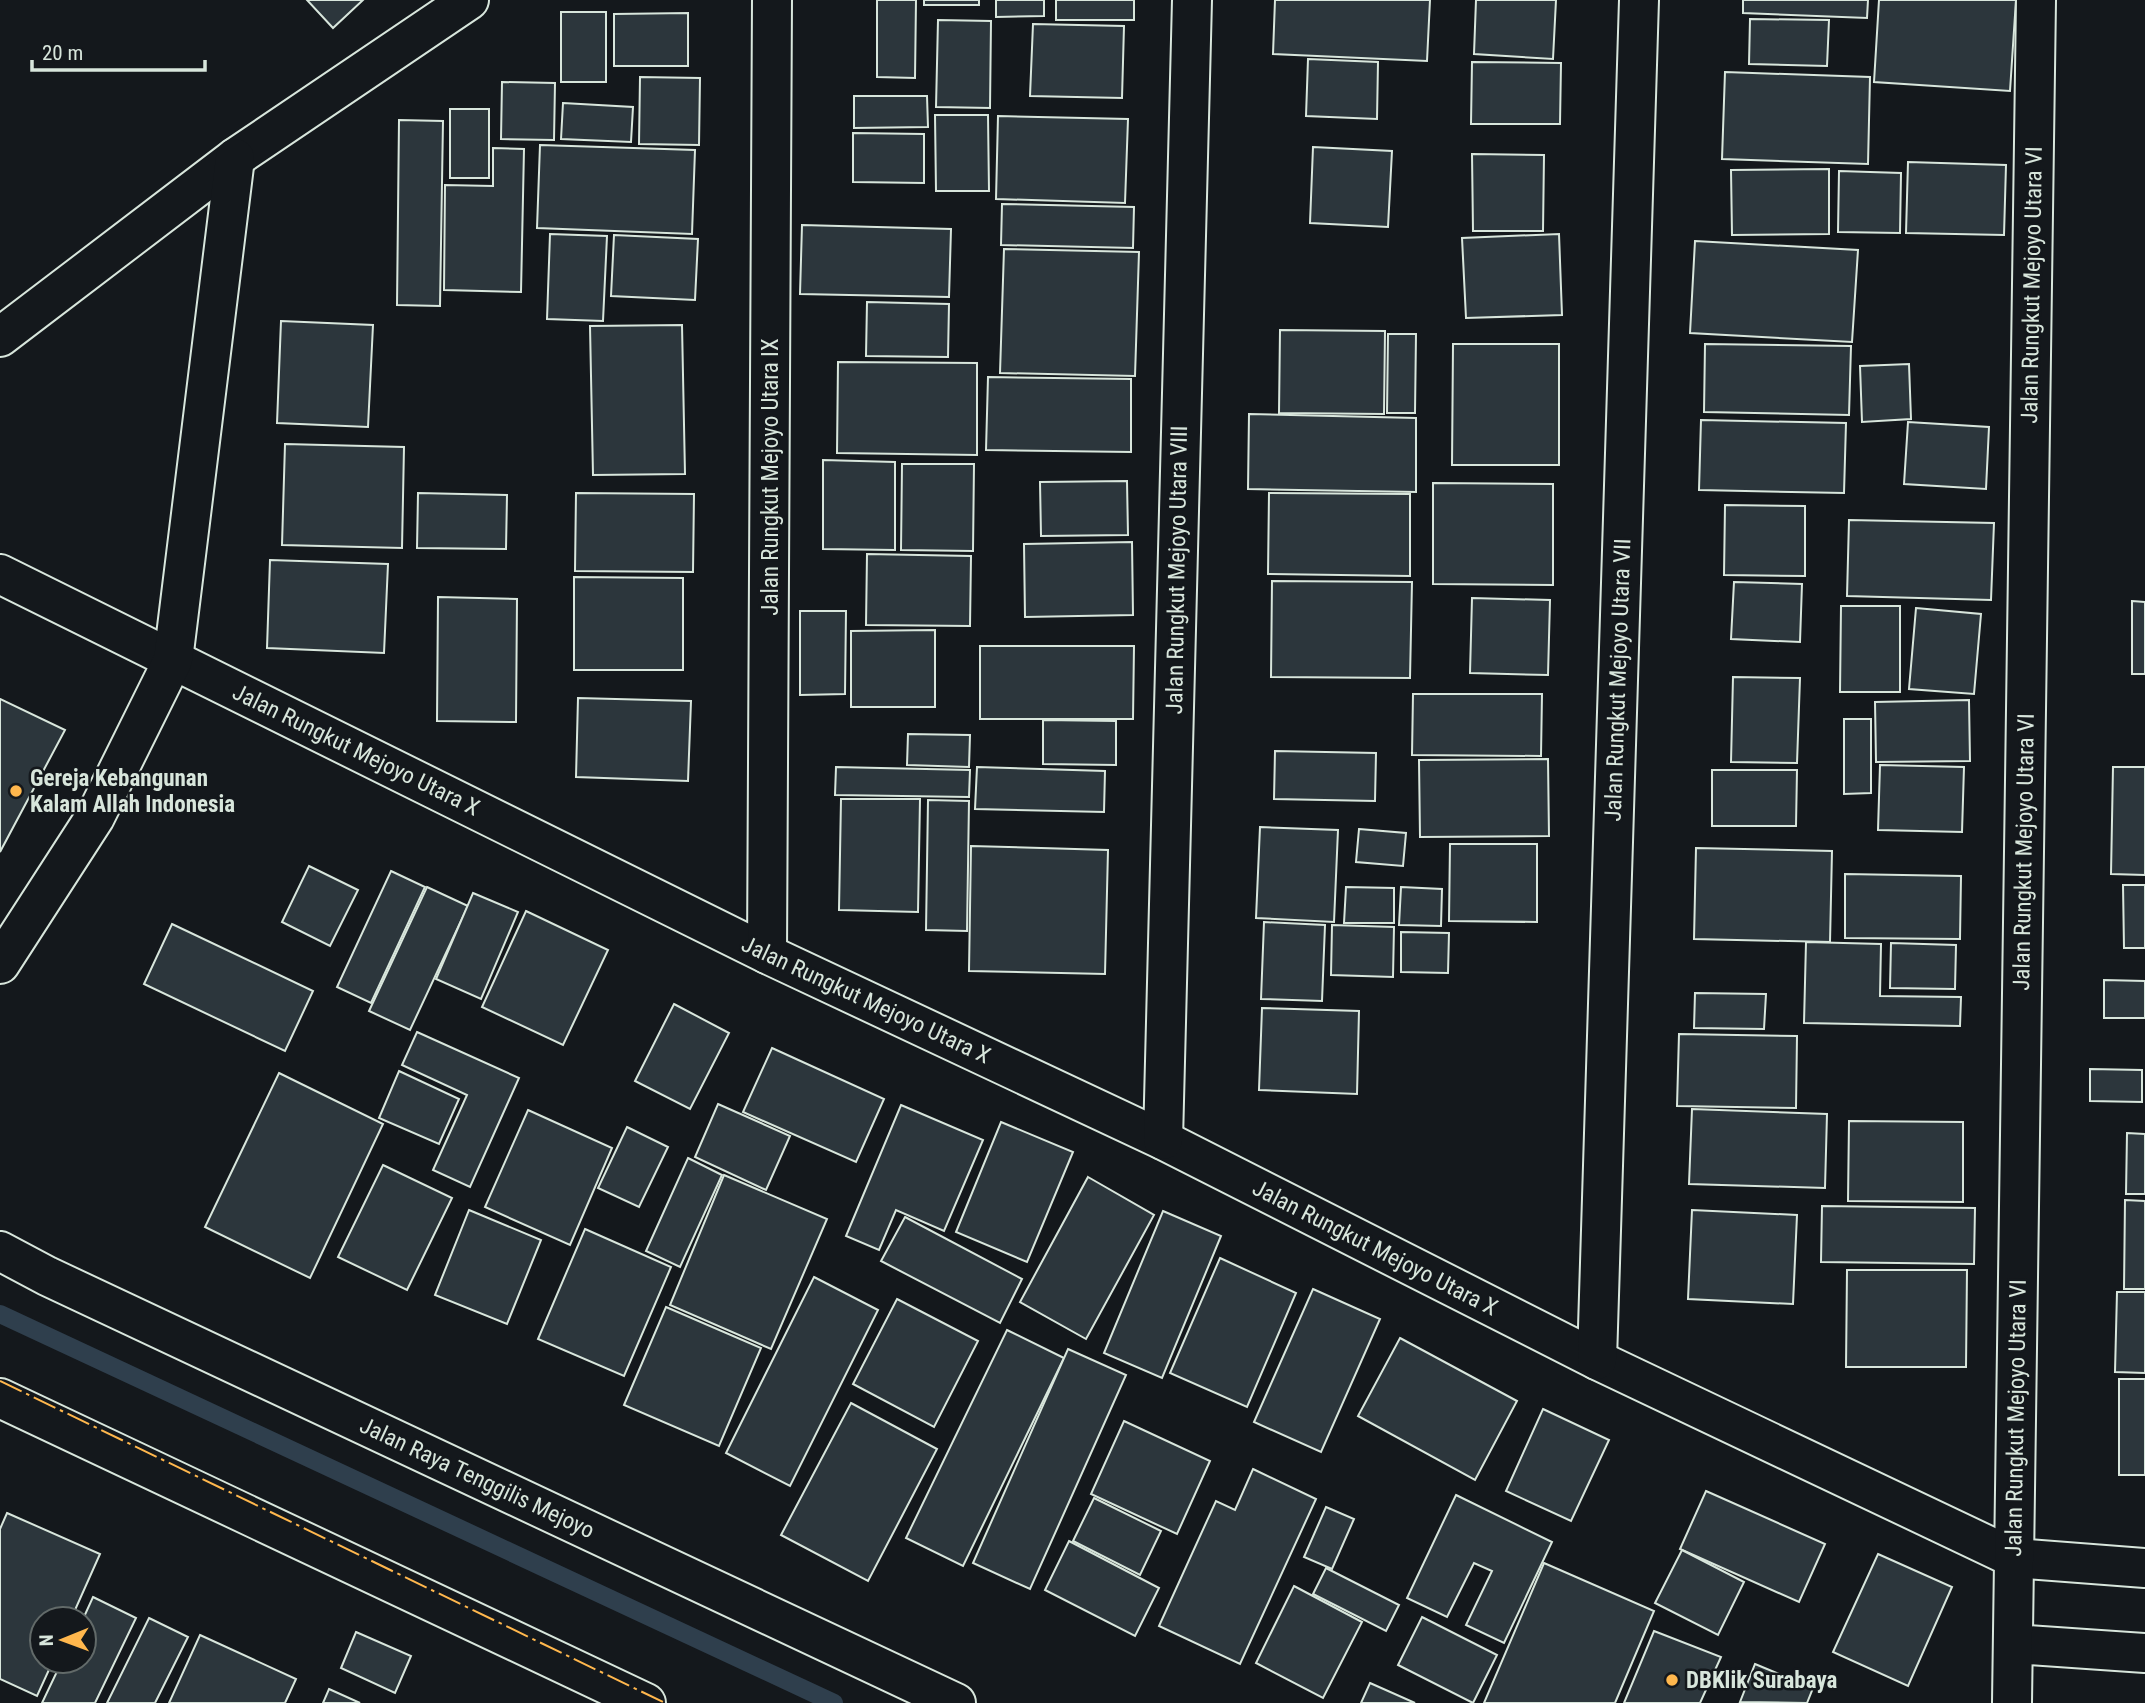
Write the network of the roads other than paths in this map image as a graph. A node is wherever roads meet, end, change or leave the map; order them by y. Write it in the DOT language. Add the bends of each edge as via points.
graph roads {
  1 [pos="469,0"];
  2 [pos="772,0"];
  3 [pos="1192,0"];
  4 [pos="1639,0"];
  5 [pos="2036,0"];
  6 [pos="235,158"];
  7 [pos="0,337"];
  8 [pos="0,574"];
  9 [pos="173,660"];
  10 [pos="767,954"];
  11 [pos="0,964"];
  12 [pos="1163,1140"];
  13 [pos="0,1251"];
  14 [pos="1597,1360"];
  15 [pos="0,1398"];
  16 [pos="2014,1558"];
  17 [pos="2145,1568"];
  18 [pos="2013,1644"];
  19 [pos="2145,1653"];
  20 [pos="646,1703"];
  21 [pos="956,1703"];
  22 [pos="2012,1703"];
  1 -- 6 [label="street"];
  2 -- 10 [label="street, Jalan Rungkut Mejoyo Utara IX"];
  3 -- 12 [label="street, Jalan Rungkut Mejoyo Utara VIII"];
  4 -- 14 [label="street, Jalan Rungkut Mejoyo Utara VII"];
  5 -- 16 [label="street, Jalan Rungkut Mejoyo Utara VI"];
  6 -- 7 [label="street"];
  6 -- 9 [label="street"];
  8 -- 9 [label="street, Jalan Rungkut Mejoyo Utara X"];
  9 -- 10 [label="street, Jalan Rungkut Mejoyo Utara X"];
  9 -- 11 [label="street" via="95,817"];
  10 -- 12 [label="street, Jalan Rungkut Mejoyo Utara X"];
  12 -- 14 [label="street, Jalan Rungkut Mejoyo Utara X"];
  13 -- 21 [label="street, Jalan Raya Tenggilis Mejoyo"];
  14 -- 16 [label="street, Jalan Rungkut Mejoyo Utara X"];
  15 -- 20 [label="street"];
  16 -- 17 [label="street"];
  16 -- 18 [label="street, Jalan Rungkut Mejoyo Utara VI"];
  18 -- 19 [label="street"];
  18 -- 22 [label="street, Jalan Rungkut Mejoyo Utara VI"];
}
